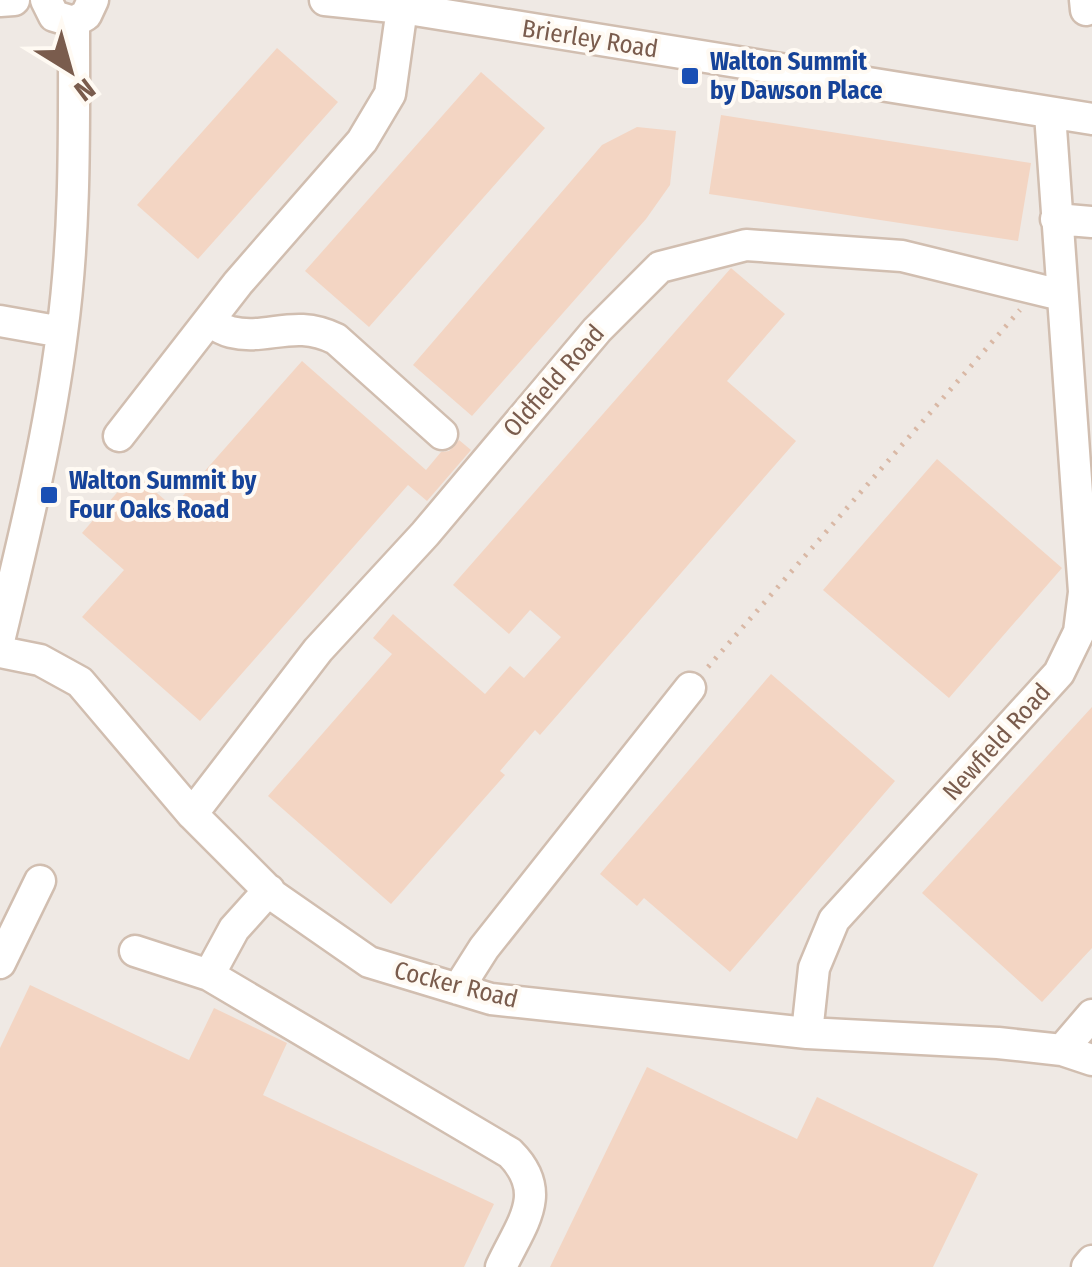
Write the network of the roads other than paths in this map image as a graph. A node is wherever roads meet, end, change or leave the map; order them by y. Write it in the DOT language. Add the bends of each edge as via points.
graph roads {
  1 [pos="14,0"];
  2 [pos="46,0"];
  3 [pos="325,0"];
  4 [pos="0,1"];
  5 [pos="402,8"];
  6 [pos="83,11"];
  7 [pos="1050,114"];
  8 [pos="1092,120"];
  9 [pos="1056,219"];
  10 [pos="1092,222"];
  11 [pos="1049,292"];
  12 [pos="0,321"];
  13 [pos="208,321"];
  14 [pos="62,332"];
  15 [pos="442,434"];
  16 [pos="119,436"];
  17 [pos="0,638"];
  18 [pos="0,652"];
  19 [pos="690,688"];
  20 [pos="192,814"];
  21 [pos="40,881"];
  22 [pos="269,890"];
  23 [pos="135,951"];
  24 [pos="0,963"];
  25 [pos="209,975"];
  26 [pos="458,989"];
  27 [pos="1092,1015"];
  28 [pos="807,1033"];
  29 [pos="1062,1050"];
  30 [pos="1092,1060"];
  31 [pos="1092,1260"];
  32 [pos="500,1267"];
  33 [pos="1087,1267"];
  1 -- 4 [label="street"];
  2 -- 6 [label="street" via="54,16"];
  3 -- 5 [label="street, Brierley Road"];
  5 -- 7 [label="street, Brierley Road"];
  5 -- 13 [label="street" via="390,94 362,141"];
  6 -- 14 [label="street"];
  7 -- 8 [label="street, Brierley Road"];
  7 -- 9 [label="street, Newfield Road"];
  9 -- 10 [label="street"];
  9 -- 11 [label="street, Newfield Road"];
  11 -- 20 [label="street, Oldfield Road" via="902,256 746,245 660,266 318,650"];
  11 -- 28 [label="street, Newfield Road" via="1084,592 1080,632 1059,674 834,920 814,968"];
  12 -- 14 [label="street"];
  13 -- 15 [label="street" via="229,332 319,330"];
  13 -- 16 [label="street"];
  14 -- 17 [label="street"];
  18 -- 20 [label="street, Cocker Road" via="40,660 80,682"];
  19 -- 26 [label="street"];
  20 -- 22 [label="street, Cocker Road"];
  21 -- 24 [label="street"];
  22 -- 25 [label="street" via="234,929"];
  22 -- 26 [label="street, Cocker Road" via="368,962"];
  23 -- 25 [label="street"];
  25 -- 32 [label="street" via="524,1166 532,1200"];
  26 -- 28 [label="street, Cocker Road" via="491,999"];
  27 -- 29 [label="street"];
  28 -- 29 [label="street, Cocker Road"];
  29 -- 30 [label="street, Cocker Road"];
  31 -- 33 [label="street"];
}
